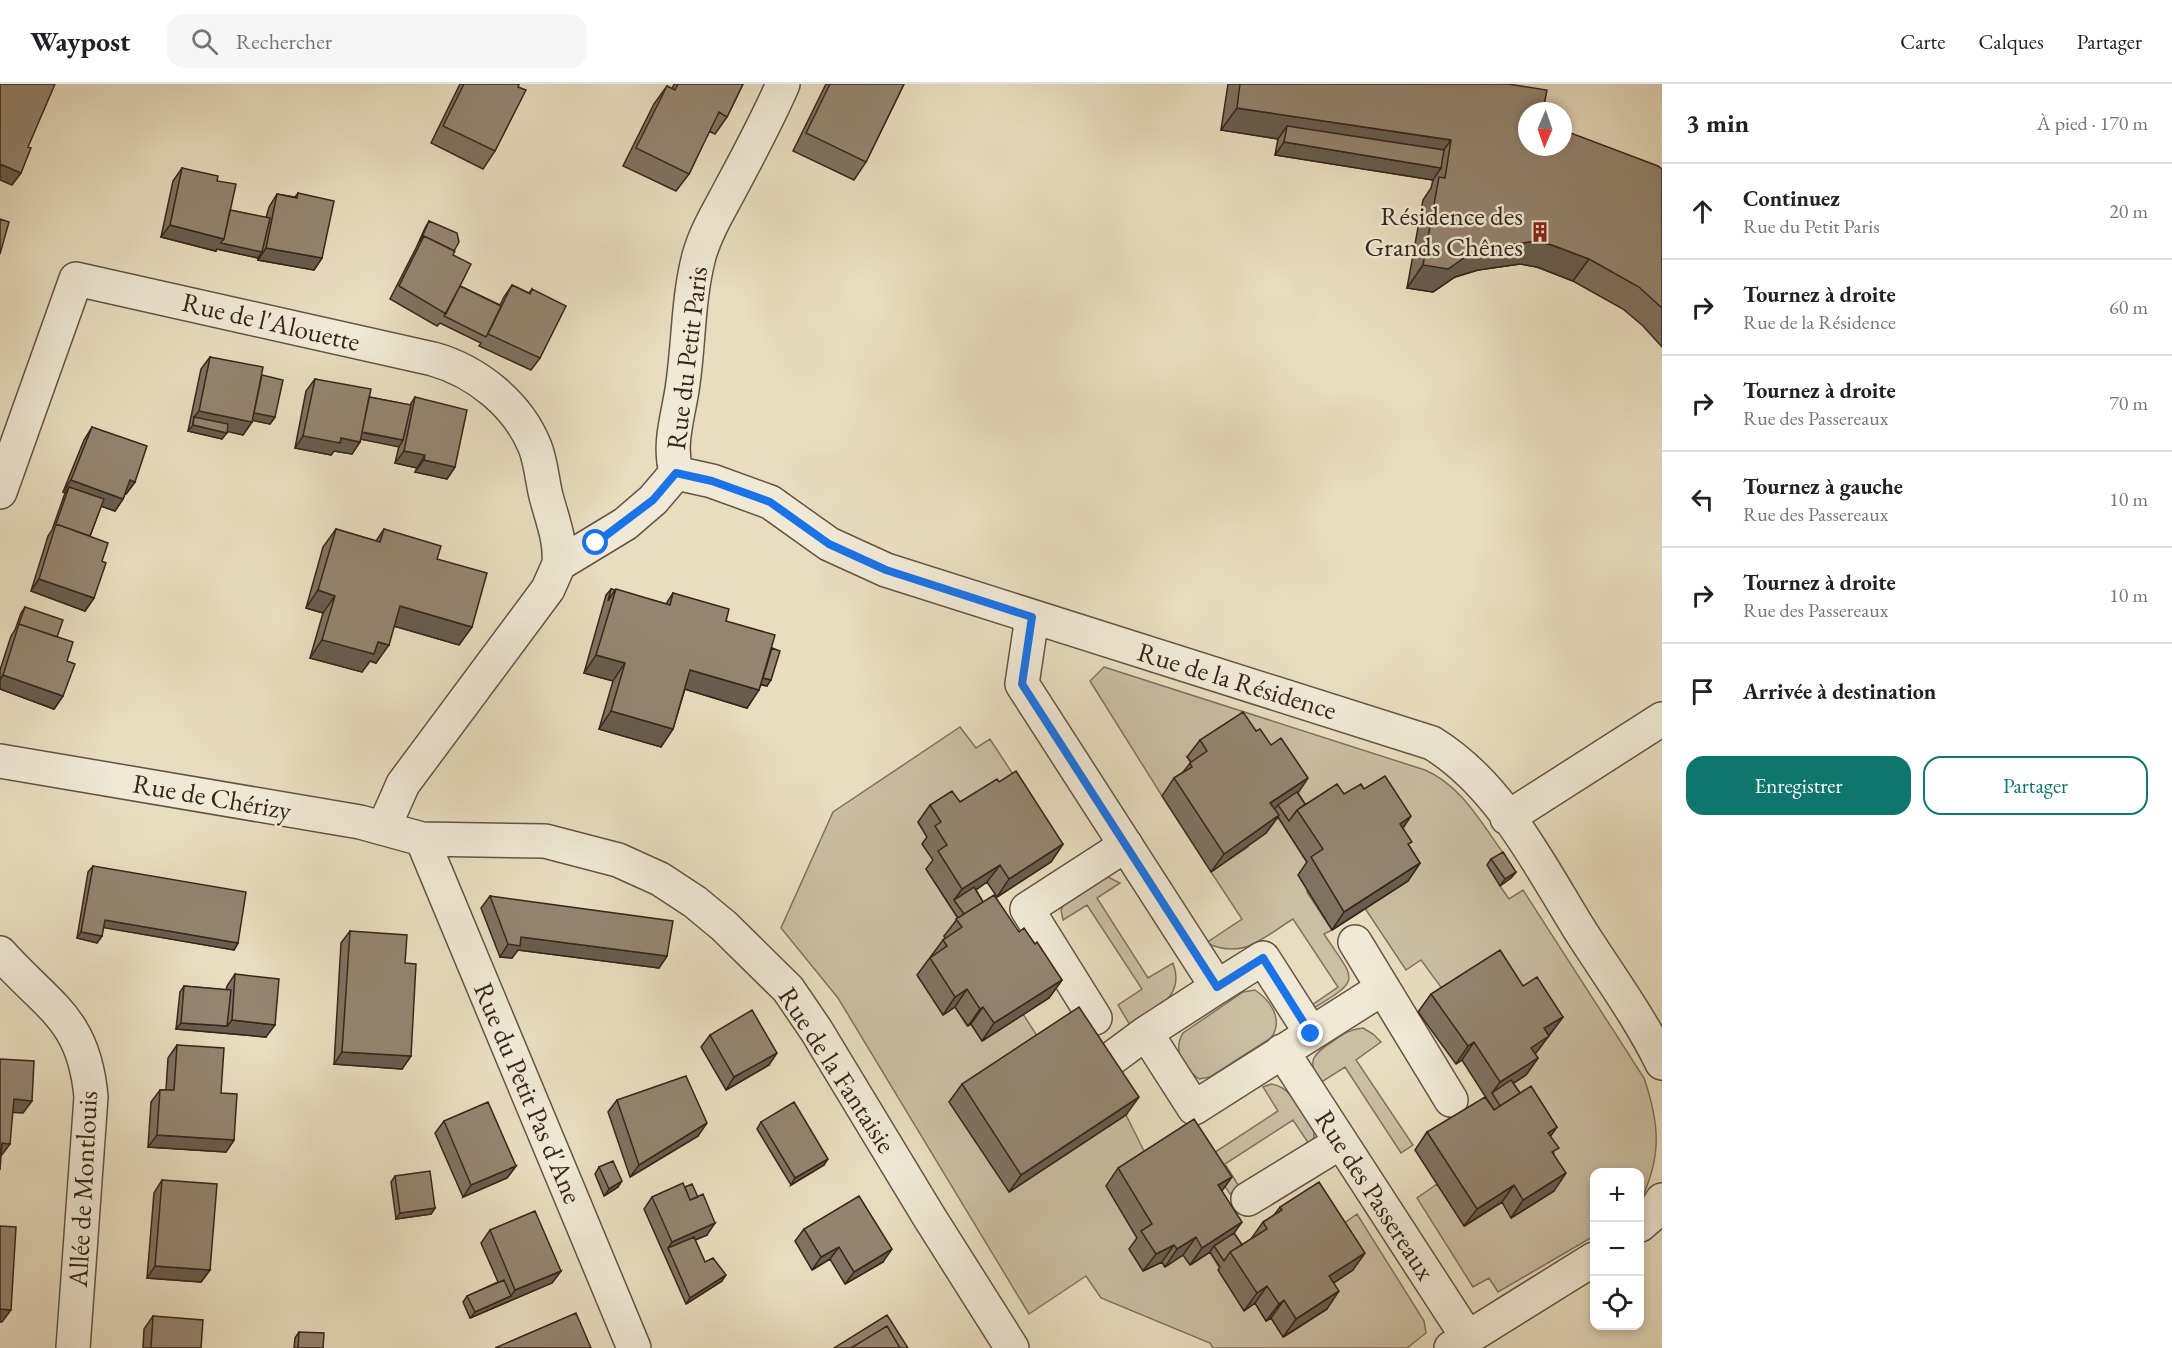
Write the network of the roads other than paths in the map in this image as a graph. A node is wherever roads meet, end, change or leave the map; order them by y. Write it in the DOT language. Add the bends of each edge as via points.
graph roads {
  1 [pos="783,84"];
  2 [pos="676,473"];
  3 [pos="0,492"];
  4 [pos="559,564"];
  5 [pos="1032,617"];
  6 [pos="1662,719"];
  7 [pos="0,761"];
  8 [pos="1507,818"];
  9 [pos="384,827"];
  10 [pos="422,839"];
  11 [pos="1126,845"];
  12 [pos="1355,942"];
  13 [pos="0,953"];
  14 [pos="1217,987"];
  15 [pos="1383,987"];
  16 [pos="1095,1017"];
  17 [pos="1146,1033"];
  18 [pos="1311,1034"];
  19 [pos="1282,1052"];
  20 [pos="1662,1063"];
  21 [pos="1096,1070"];
  22 [pos="1451,1100"];
  23 [pos="1341,1142"];
  24 [pos="1248,1198"];
  25 [pos="1662,1200"];
  26 [pos="1644,1222"];
  27 [pos="1590,1262"];
  28 [pos="1460,1343"];
  29 [pos="73,1348"];
  30 [pos="634,1348"];
  31 [pos="1012,1348"];
  1 -- 2 [label="street, Rue du Petit Paris" via="699,255 672,438"];
  2 -- 4 [label="street, Rue du Petit Paris" via="625,524"];
  2 -- 5 [label="street, Rue de la Résidence" via="770,502 829,544 886,570"];
  3 -- 4 [label="street, Rue de l'Alouette" via="76,279 433,358 467,372 495,392 518,418 535,446 557,532"];
  4 -- 9 [label="street" via="548,589 403,784"];
  5 -- 8 [label="street, Rue de la Résidence" via="1432,743 1484,784"];
  5 -- 11 [label="street" via="1022,684"];
  6 -- 8 [label="street"];
  7 -- 9 [label="street, Rue de Chérizy"];
  8 -- 20 [label="street, Rue de la Résidence"];
  9 -- 10 [label="street, Rue de Chérizy"];
  10 -- 30 [label="street, Rue du Petit Pas d'Ane"];
  10 -- 31 [label="street, Rue de la Fantaisie" via="525,839 618,860 660,879 724,926 788,989 816,1030"];
  11 -- 14 [label="street"];
  11 -- 16 [label="street" via="1027,909"];
  12 -- 15 [label="street"];
  13 -- 29 [label="street, Allée de Montlouis" via="70,1026 85,1055 89,1074 91,1097"];
  14 -- 17 [label="street"];
  14 -- 18 [label="street" via="1263,958"];
  15 -- 18 [label="street"];
  15 -- 22 [label="street"];
  17 -- 19 [label="street" via="1194,1108"];
  17 -- 21 [label="street"];
  18 -- 19 [label="street"];
  19 -- 23 [label="street, Rue des Passereaux"];
  23 -- 24 [label="street"];
  23 -- 28 [label="street, Rue des Passereaux"];
  25 -- 26 [label="street"];
  27 -- 28 [label="street"];
}
